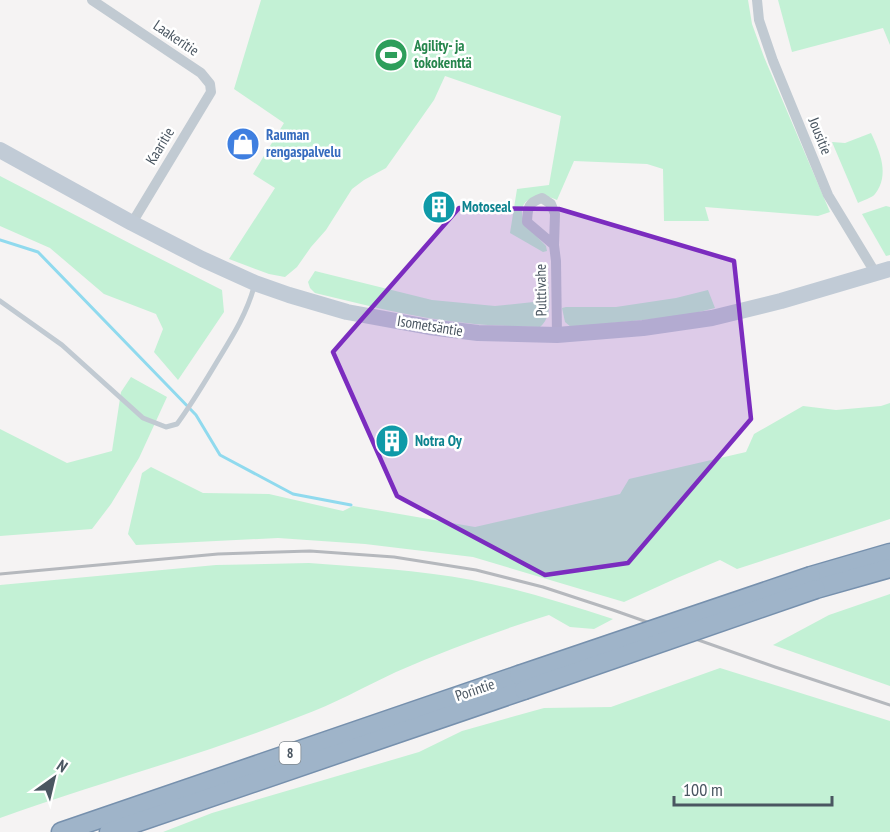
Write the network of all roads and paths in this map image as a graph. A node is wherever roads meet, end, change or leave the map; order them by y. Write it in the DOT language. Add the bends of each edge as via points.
graph roads {
  1 [pos="92,0"];
  2 [pos="757,0"];
  3 [pos="210,84"];
  4 [pos="0,150"];
  5 [pos="132,223"];
  6 [pos="554,245"];
  7 [pos="883,271"];
  8 [pos="255,283"];
  9 [pos="0,302"];
  10 [pos="557,335"];
  11 [pos="890,553"];
  12 [pos="890,568"];
  13 [pos="813,583"];
  14 [pos="522,682"];
  15 [pos="61,832"];
  16 [pos="109,832"];
  1 -- 3 [label="street, Laakeritie" via="201,73"];
  2 -- 7 [label="street, Jousitie" via="759,20 773,61 828,195"];
  3 -- 5 [label="street, Kaaritie" via="211,92"];
  4 -- 5 [label="main road, Isometsäntie"];
  5 -- 8 [label="main road, Isometsäntie"];
  6 -- 10 [label="street, Pulttivahe"];
  7 -- 10 [label="main road, Isometsäntie" via="712,318"];
  8 -- 9 [label="lane" via="241,322 189,408 177,424 166,427 143,418 62,345"];
  8 -- 10 [label="main road, Isometsäntie" via="347,312 429,327"];
  11 -- 13 [label="highway, Porintie / 8"];
  12 -- 13 [label="highway, Porintie / 8"];
  13 -- 14 [label="highway, Porintie / 8, bridge"];
  14 -- 15 [label="highway, Porintie / 8"];
  14 -- 16 [label="highway, Porintie / 8"];
}
